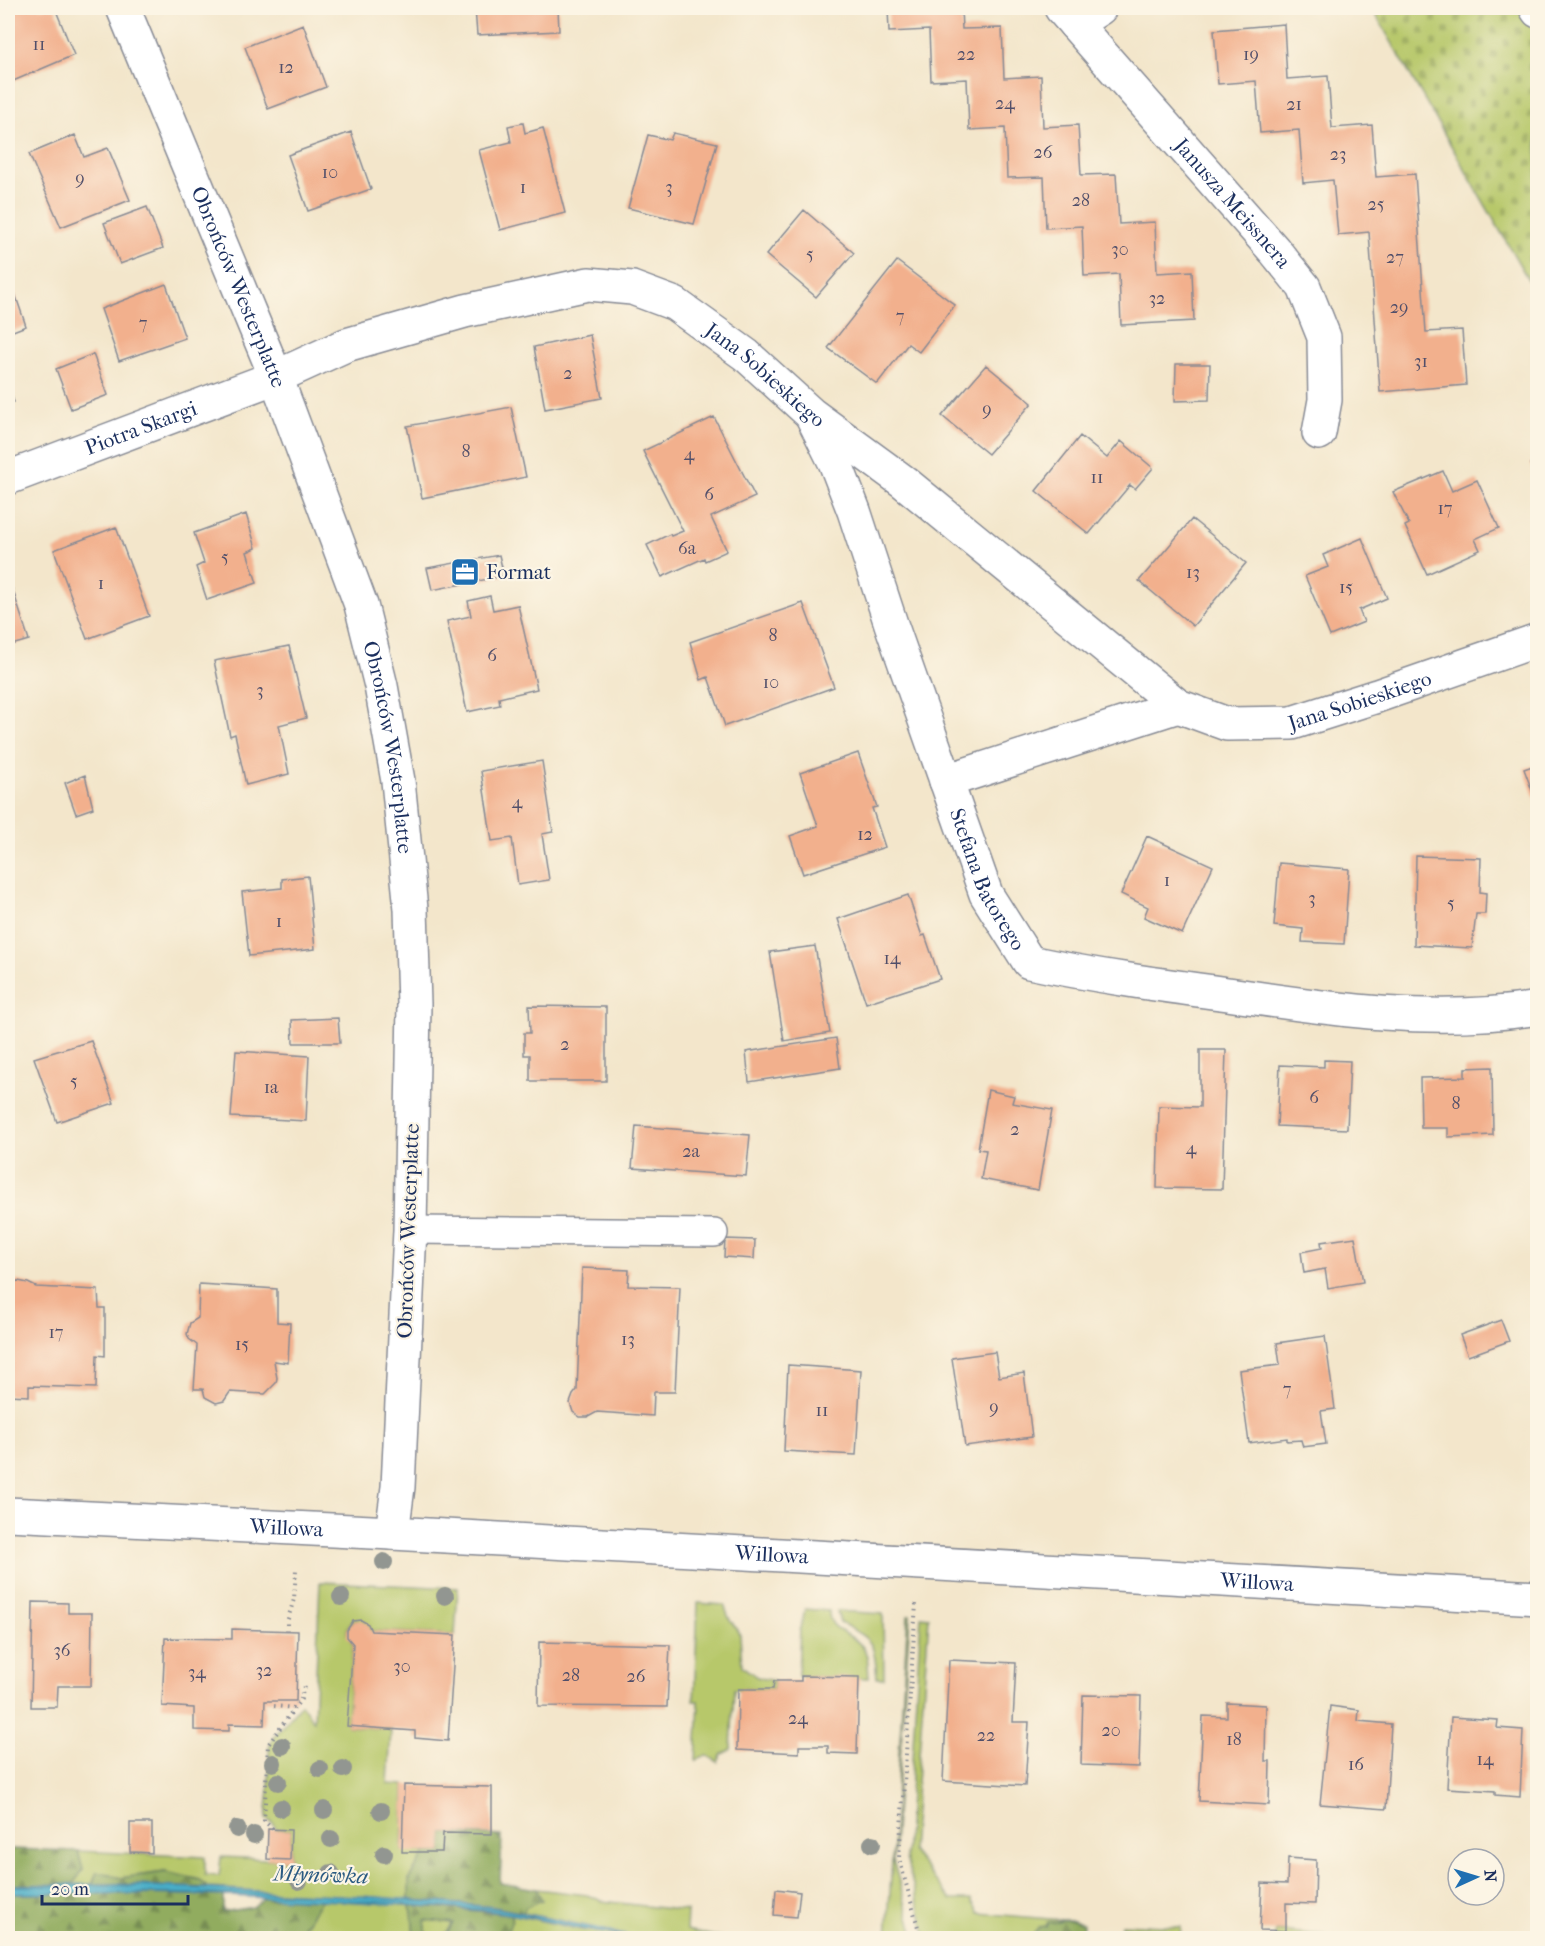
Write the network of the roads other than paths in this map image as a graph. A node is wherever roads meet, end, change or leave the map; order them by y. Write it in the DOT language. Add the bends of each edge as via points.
graph roads {
  1 [pos="123,8"];
  2 [pos="1079,13"];
  3 [pos="276,377"];
  4 [pos="811,414"];
  5 [pos="1319,433"];
  6 [pos="8,478"];
  7 [pos="1538,640"];
  8 [pos="1178,706"];
  9 [pos="946,781"];
  10 [pos="1538,1008"];
  11 [pos="410,1230"];
  12 [pos="714,1233"];
  13 [pos="8,1514"];
  14 [pos="392,1533"];
  15 [pos="1538,1598"];
  1 -- 3 [label="street, Obrońców Westerplatte"];
  2 -- 5 [label="street, Janusza Meissnera" via="1304,287 1324,337 1325,400"];
  3 -- 4 [label="street, Jana Sobieskiego" via="346,345 465,311 588,284 632,288 675,304 746,355"];
  3 -- 6 [label="street, Piotra Skargi"];
  3 -- 11 [label="street, Obrońców Westerplatte" via="361,605 398,781 411,909 414,1004"];
  4 -- 8 [label="street, Jana Sobieskiego" via="904,482"];
  4 -- 9 [label="street, Stefana Batorego" via="854,511"];
  7 -- 8 [label="street, Jana Sobieskiego" via="1292,723 1227,724"];
  8 -- 9 [label="street"];
  9 -- 10 [label="street, Stefana Batorego" via="986,894 1029,962 1085,974 1366,1011 1450,1016"];
  11 -- 12 [label="lane"];
  11 -- 14 [label="street, Obrońców Westerplatte" via="398,1487"];
  13 -- 14 [label="street, Willowa"];
  14 -- 15 [label="street, Willowa"];
}
